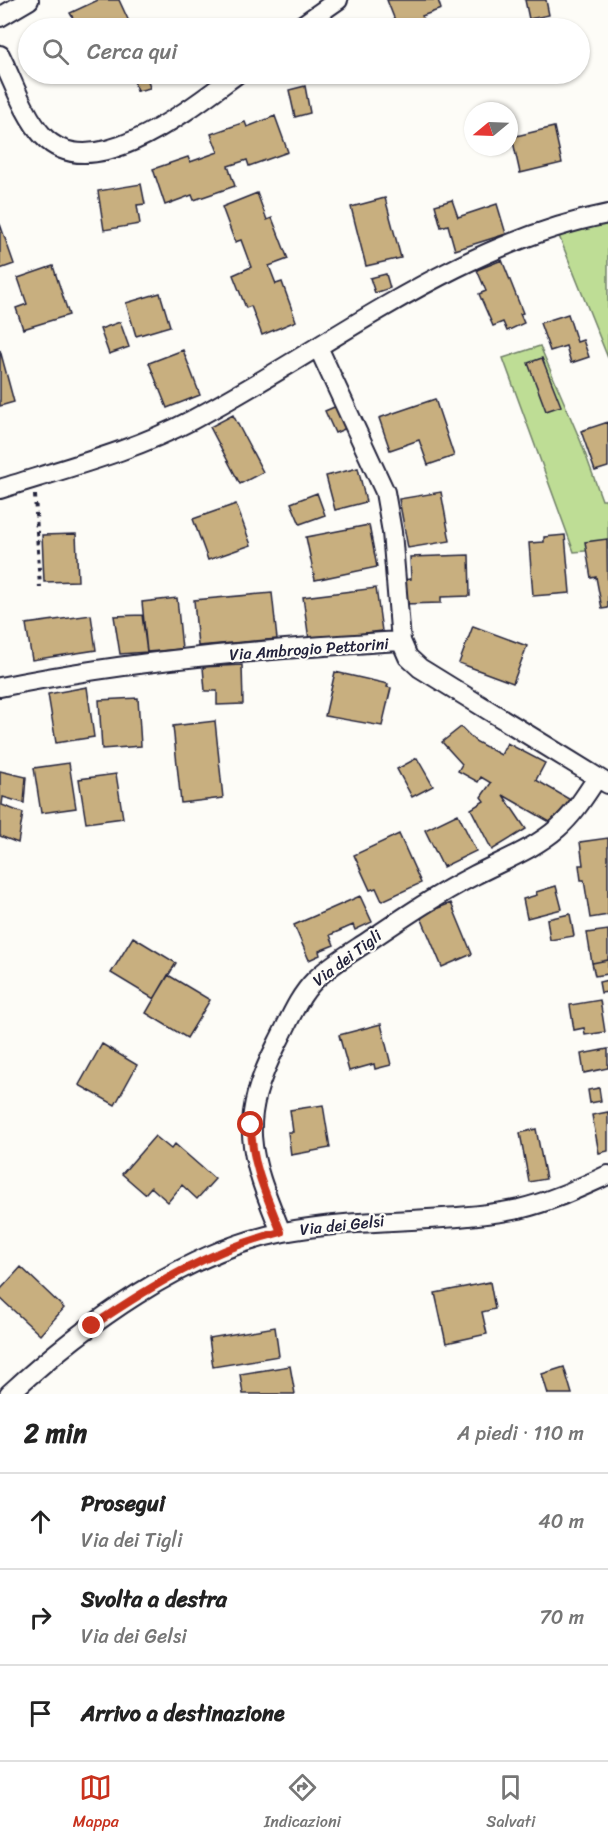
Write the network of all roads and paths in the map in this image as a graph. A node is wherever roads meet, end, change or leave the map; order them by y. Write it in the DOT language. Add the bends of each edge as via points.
graph roads {
  1 [pos="29,0"];
  2 [pos="338,0"];
  3 [pos="0,17"];
  4 [pos="312,18"];
  5 [pos="0,57"];
  6 [pos="222,84"];
  7 [pos="608,214"];
  8 [pos="318,347"];
  9 [pos="34,478"];
  10 [pos="0,489"];
  11 [pos="40,588"];
  12 [pos="402,641"];
  13 [pos="0,687"];
  14 [pos="602,781"];
  15 [pos="608,1175"];
  16 [pos="281,1232"];
  17 [pos="9,1394"];
  1 -- 3 [label="street"];
  2 -- 4 [label="street"];
  5 -- 6 [label="street" via="39,131 52,144 77,153 105,150 158,128"];
  7 -- 8 [label="street" via="550,230 461,265"];
  8 -- 9 [label="street" via="171,430 126,449"];
  8 -- 12 [label="street" via="385,492"];
  9 -- 10 [label="street"];
  9 -- 11 [label="path"];
  12 -- 13 [label="street, Via Ambrogio Pettorini" via="103,667"];
  12 -- 14 [label="street, Via Ambrogio Pettorini" via="408,657 420,668"];
  14 -- 16 [label="street, Via dei Tigli" via="552,833 419,908 338,962 303,994 262,1074 251,1125 258,1173"];
  15 -- 16 [label="street, Via dei Gelsi" via="520,1208"];
  16 -- 17 [label="street, Via dei Gelsi" via="213,1255 136,1297 73,1339"];
}
